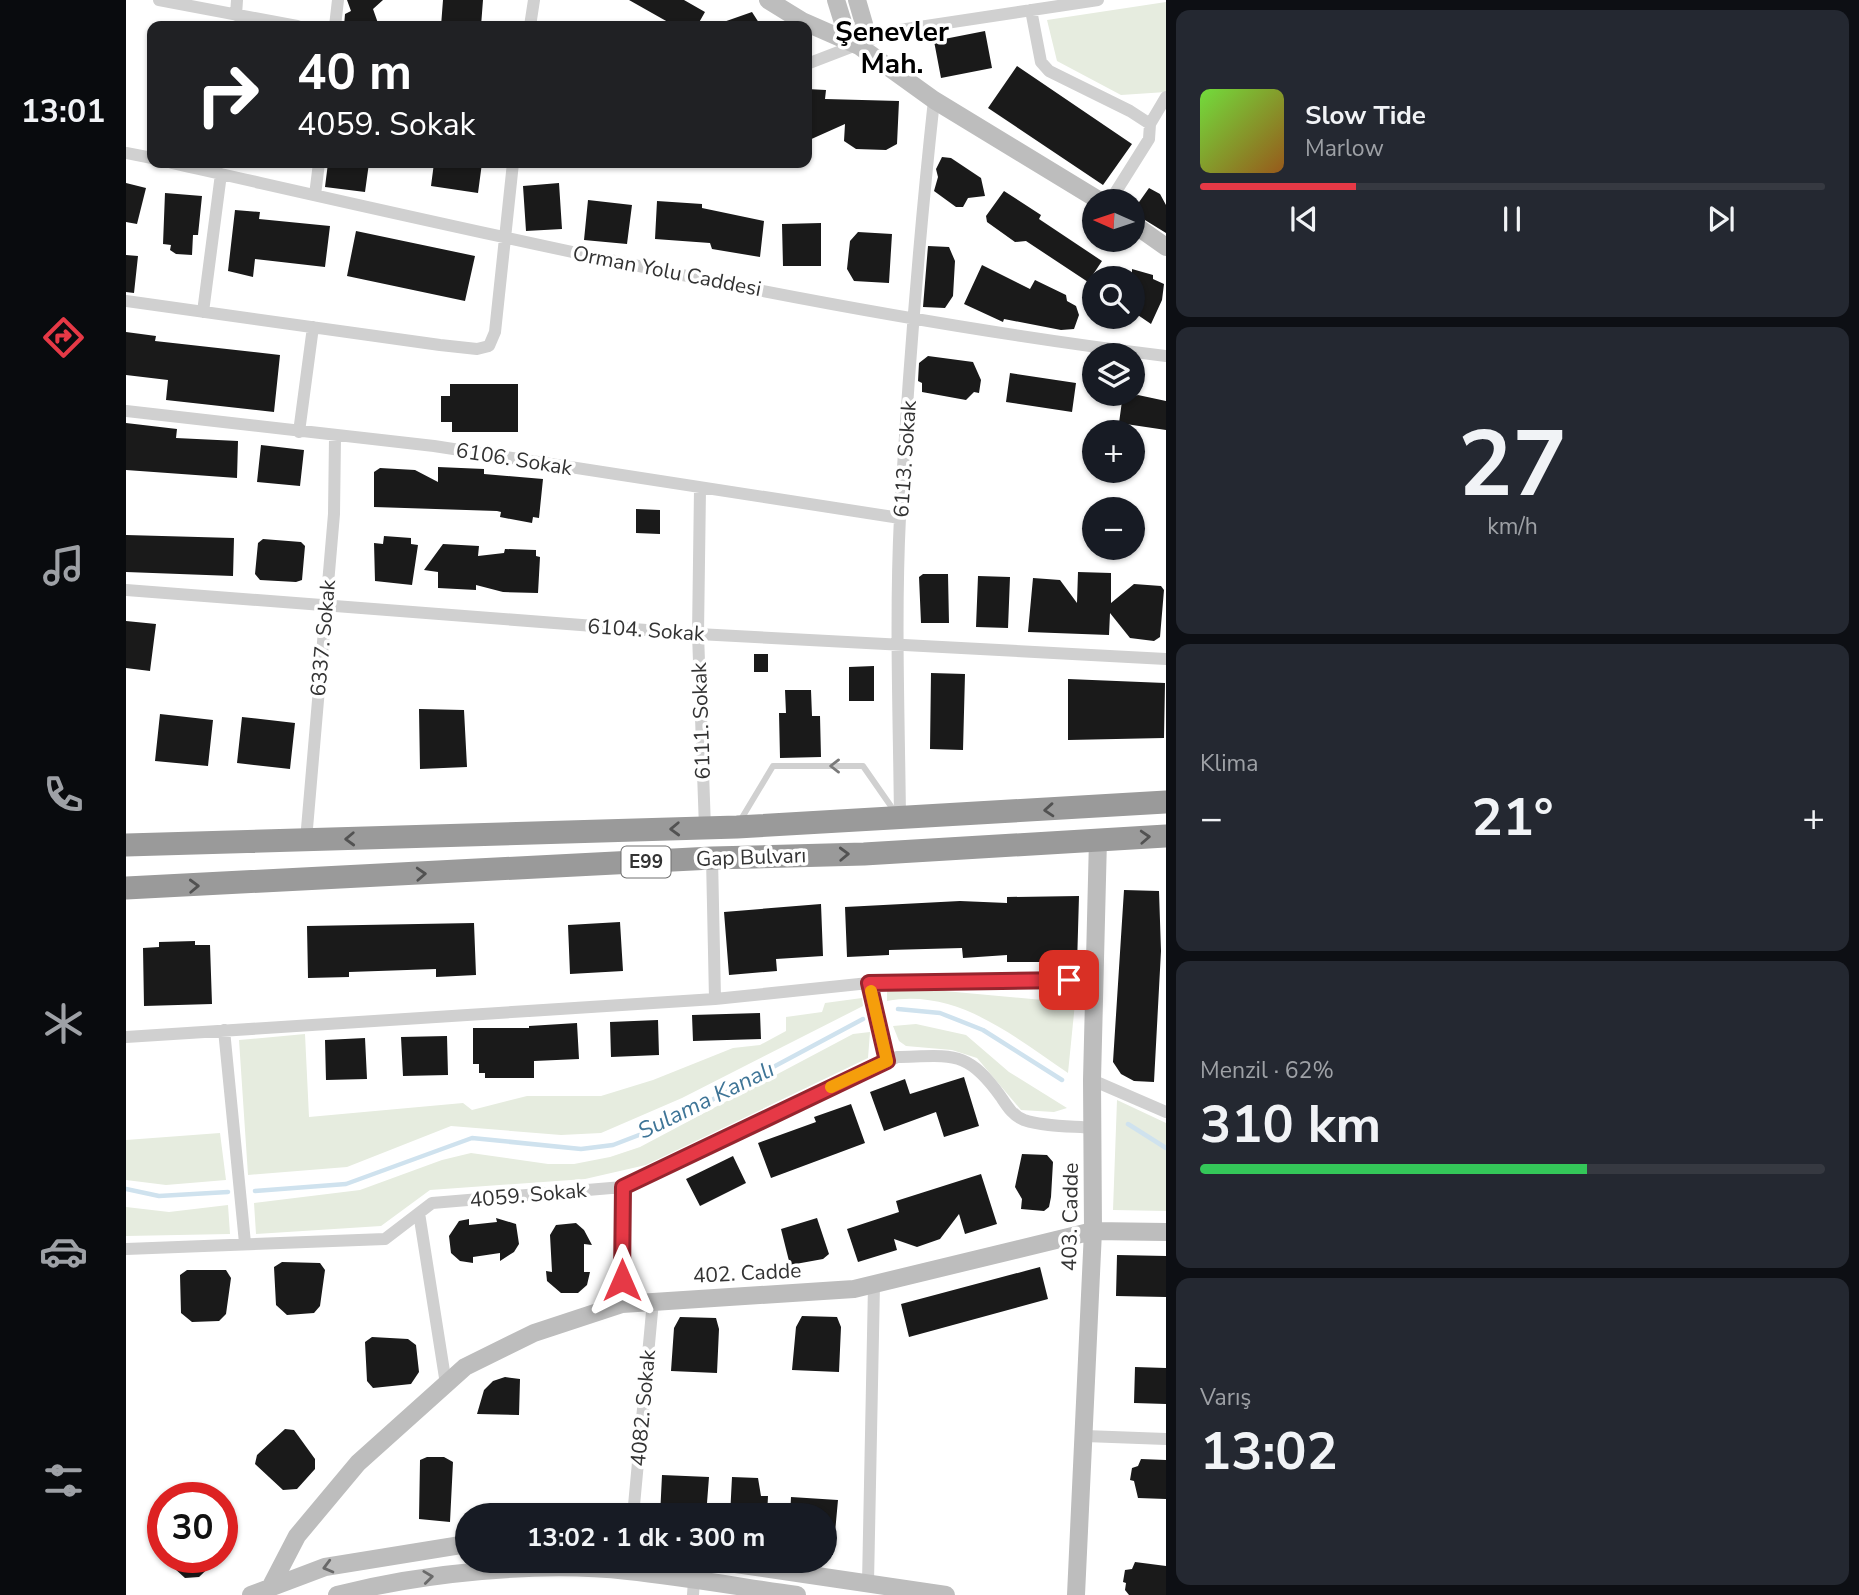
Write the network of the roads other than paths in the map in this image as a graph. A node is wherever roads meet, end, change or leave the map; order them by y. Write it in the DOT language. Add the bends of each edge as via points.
graph roads {
  1 [pos="159,0"];
  2 [pos="237,0"];
  3 [pos="338,0"];
  4 [pos="534,0"];
  5 [pos="768,0"];
  6 [pos="836,0"];
  7 [pos="857,0"];
  8 [pos="1098,0"];
  9 [pos="1031,10"];
  10 [pos="236,15"];
  11 [pos="269,21"];
  12 [pos="336,21"];
  13 [pos="531,21"];
  14 [pos="802,21"];
  15 [pos="812,25"];
  16 [pos="859,46"];
  17 [pos="812,62"];
  18 [pos="1166,97"];
  19 [pos="934,100"];
  20 [pos="1150,124"];
  21 [pos="126,152"];
  22 [pos="147,157"];
  23 [pos="194,168"];
  24 [pos="318,168"];
  25 [pos="512,168"];
  26 [pos="221,174"];
  27 [pos="1118,189"];
  28 [pos="1082,190"];
  29 [pos="315,195"];
  30 [pos="1145,232"];
  31 [pos="504,239"];
  32 [pos="1166,247"];
  33 [pos="126,301"];
  34 [pos="203,312"];
  35 [pos="914,317"];
  36 [pos="313,327"];
  37 [pos="1166,356"];
  38 [pos="126,411"];
  39 [pos="299,432"];
  40 [pos="335,437"];
  41 [pos="700,489"];
  42 [pos="900,518"];
  43 [pos="126,590"];
  44 [pos="326,608"];
  45 [pos="698,634"];
  46 [pos="898,647"];
  47 [pos="1166,659"];
  48 [pos="1166,802"];
  49 [pos="900,819"];
  50 [pos="737,827"];
  51 [pos="705,828"];
  52 [pos="1166,836"];
  53 [pos="1098,839"];
  54 [pos="306,840"];
  55 [pos="126,845"];
  56 [pos="712,858"];
  57 [pos="126,888"];
  58 [pos="1094,980"];
  59 [pos="869,983"];
  60 [pos="715,999"];
  61 [pos="224,1030"];
  62 [pos="126,1037"];
  63 [pos="887,1061"];
  64 [pos="1092,1080"];
  65 [pos="1166,1112"];
  66 [pos="1094,1128"];
  67 [pos="623,1187"];
  68 [pos="419,1213"];
  69 [pos="1093,1231"];
  70 [pos="1166,1232"];
  71 [pos="245,1243"];
  72 [pos="126,1249"];
  73 [pos="874,1285"];
  74 [pos="653,1301"];
  75 [pos="622,1304"];
  76 [pos="446,1384"];
  77 [pos="1085,1436"];
  78 [pos="1166,1438"];
  79 [pos="635,1503"];
  80 [pos="455,1546"];
  81 [pos="798,1573"];
  82 [pos="868,1583"];
  83 [pos="270,1588"];
  84 [pos="694,1588"];
  85 [pos="251,1595"];
  86 [pos="337,1595"];
  87 [pos="797,1595"];
  88 [pos="946,1595"];
  89 [pos="1076,1595"];
  1 -- 10 [label="street"];
  2 -- 10 [label="street"];
  3 -- 12 [label="street"];
  4 -- 13 [label="street"];
  5 -- 14 [label="street"];
  6 -- 16 [label="street" via="845,29"];
  7 -- 16 [label="street" via="864,24"];
  8 -- 9 [label="street"];
  9 -- 16 [label="street" via="893,31"];
  9 -- 20 [label="street" via="1041,62 1049,71"];
  10 -- 11 [label="street"];
  15 -- 16 [label="street"];
  16 -- 17 [label="street"];
  16 -- 19 [label="street"];
  18 -- 20 [label="street"];
  19 -- 28 [label="street"];
  19 -- 35 [label="street, 6113. Sokak"];
  20 -- 27 [label="street" via="1149,139"];
  21 -- 22 [label="street"];
  23 -- 26 [label="street, Orman Yolu Caddesi"];
  24 -- 29 [label="street"];
  25 -- 31 [label="street"];
  26 -- 29 [label="street, Orman Yolu Caddesi"];
  26 -- 34 [label="street"];
  29 -- 31 [label="street, Orman Yolu Caddesi"];
  30 -- 32 [label="street"];
  31 -- 35 [label="street, Orman Yolu Caddesi"];
  31 -- 36 [label="street" via="495,332 489,346 477,349"];
  33 -- 34 [label="street"];
  34 -- 36 [label="street"];
  35 -- 37 [label="street, Orman Yolu Caddesi"];
  35 -- 42 [label="street, 6113. Sokak"];
  36 -- 39 [label="street"];
  38 -- 39 [label="street, 6106. Sokak"];
  39 -- 40 [label="street, 6106. Sokak"];
  40 -- 41 [label="street, 6106. Sokak" via="434,446"];
  40 -- 44 [label="street, 6337. Sokak"];
  41 -- 42 [label="street, 6106. Sokak"];
  41 -- 45 [label="street, 6111. Sokak"];
  42 -- 46 [label="street, 6113. Sokak"];
  43 -- 44 [label="street, 6104. Sokak"];
  44 -- 45 [label="street, 6104. Sokak"];
  44 -- 54 [label="street, 6337. Sokak"];
  45 -- 46 [label="street, 6104. Sokak"];
  45 -- 51 [label="street, 6111. Sokak"];
  46 -- 47 [label="street, 6104. Sokak"];
  46 -- 49 [label="street, 6113. Sokak"];
  48 -- 49 [label="highway, Gap Bulvarı / E99, one-way"];
  49 -- 50 [label="highway, Gap Bulvarı / E99"];
  49 -- 50 [label="lane, one-way" via="863,766 773,766"];
  50 -- 51 [label="highway, Gap Bulvarı / E99"];
  51 -- 54 [label="highway, Gap Bulvarı / E99, one-way"];
  53 -- 52 [label="highway, Gap Bulvarı / E99, one-way"];
  56 -- 53 [label="highway, Gap Bulvarı / E99, one-way"];
  53 -- 58 [label="street, 403. Cadde"];
  54 -- 55 [label="highway, Gap Bulvarı / E99"];
  57 -- 56 [label="highway, Gap Bulvarı / E99, one-way"];
  56 -- 60 [label="street"];
  58 -- 59 [label="street"];
  58 -- 64 [label="street, 403. Cadde"];
  59 -- 60 [label="street"];
  59 -- 63 [label="street"];
  60 -- 61 [label="street"];
  61 -- 62 [label="street"];
  61 -- 71 [label="street"];
  63 -- 66 [label="street, 4059. Sokak" via="897,1056 939,1056 970,1061 1010,1111 1023,1120"];
  63 -- 67 [label="street, 4059. Sokak"];
  64 -- 65 [label="street"];
  64 -- 66 [label="street, 403. Cadde"];
  66 -- 69 [label="street, 403. Cadde"];
  67 -- 68 [label="street, 4059. Sokak" via="432,1203"];
  67 -- 75 [label="street"];
  68 -- 71 [label="street, 4059. Sokak" via="385,1239"];
  68 -- 76 [label="street"];
  69 -- 70 [label="street, 402. Cadde"];
  69 -- 73 [label="street, 402. Cadde"];
  69 -- 77 [label="street, 403. Cadde"];
  71 -- 72 [label="street, 4059. Sokak"];
  73 -- 74 [label="street, 402. Cadde"];
  73 -- 82 [label="street"];
  74 -- 75 [label="street, 402. Cadde"];
  74 -- 79 [label="street, 4082. Sokak"];
  75 -- 76 [label="street, 402. Cadde" via="534,1333 465,1367"];
  76 -- 83 [label="street, 402. Cadde" via="358,1463 297,1536"];
  77 -- 78 [label="street"];
  77 -- 89 [label="street, 403. Cadde"];
  80 -- 83 [label="street, one-way" via="325,1567"];
  81 -- 82 [label="street"];
  82 -- 88 [label="street"];
  83 -- 85 [label="street"];
  86 -- 84 [label="street, one-way" via="418,1578 483,1571 626,1570"];
  84 -- 87 [label="street"];
}
